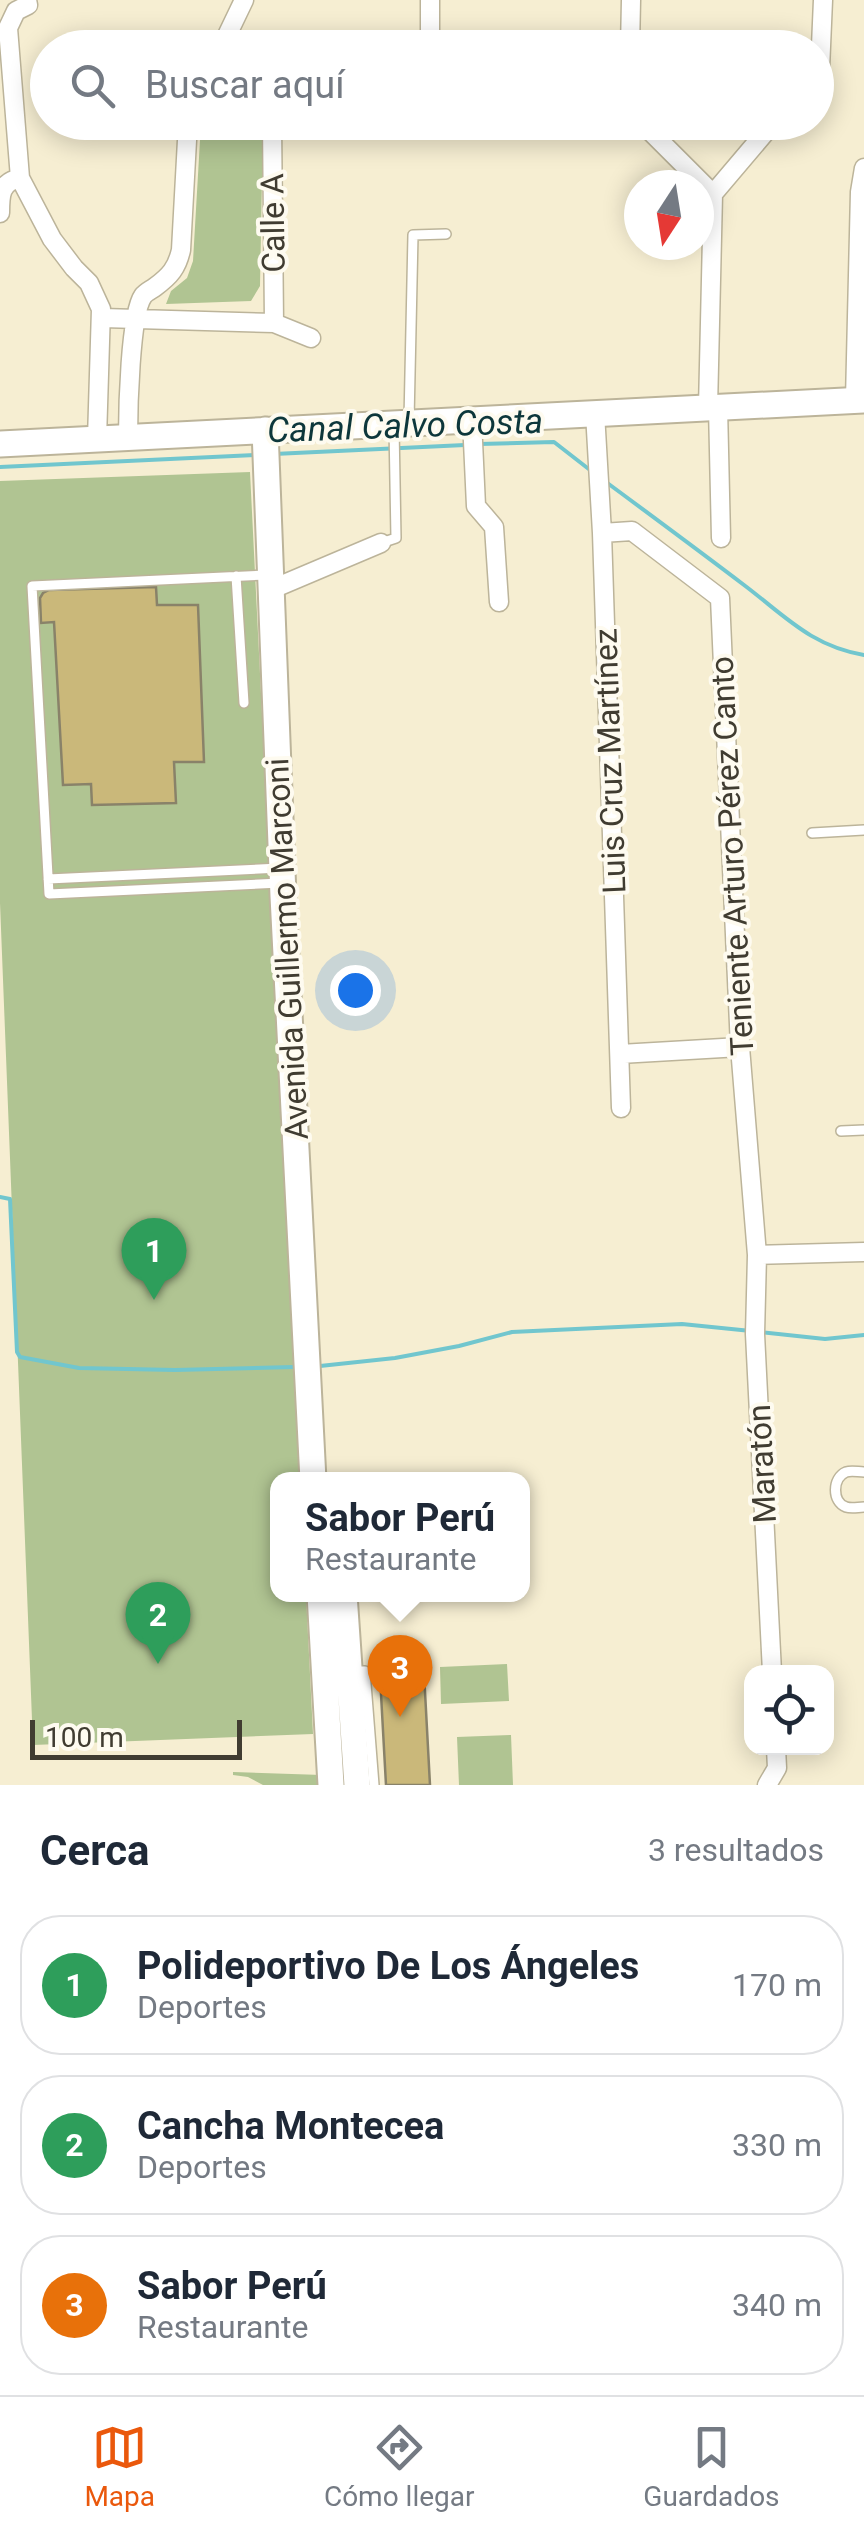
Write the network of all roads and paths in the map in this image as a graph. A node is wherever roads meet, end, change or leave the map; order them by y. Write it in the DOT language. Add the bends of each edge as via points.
graph roads {
  1 [pos="244,0"];
  2 [pos="430,0"];
  3 [pos="631,0"];
  4 [pos="823,0"];
  5 [pos="33,2"];
  6 [pos="229,30"];
  7 [pos="430,30"];
  8 [pos="630,30"];
  9 [pos="822,30"];
  10 [pos="187,140"];
  11 [pos="272,140"];
  12 [pos="659,140"];
  13 [pos="759,140"];
  14 [pos="864,168"];
  15 [pos="689,170"];
  16 [pos="20,178"];
  17 [pos="714,193"];
  18 [pos="0,213"];
  19 [pos="446,234"];
  20 [pos="713,260"];
  21 [pos="102,318"];
  22 [pos="136,319"];
  23 [pos="274,323"];
  24 [pos="310,338"];
  25 [pos="859,400"];
  26 [pos="713,407"];
  27 [pos="595,413"];
  28 [pos="399,428"];
  29 [pos="472,428"];
  30 [pos="128,437"];
  31 [pos="97,439"];
  32 [pos="0,444"];
  33 [pos="265,445"];
  34 [pos="602,534"];
  35 [pos="720,538"];
  36 [pos="381,543"];
  37 [pos="236,576"];
  38 [pos="270,582"];
  39 [pos="500,602"];
  40 [pos="244,703"];
  41 [pos="864,830"];
  42 [pos="812,833"];
  43 [pos="283,875"];
  44 [pos="740,1048"];
  45 [pos="620,1054"];
  46 [pos="621,1108"];
  47 [pos="864,1130"];
  48 [pos="841,1131"];
  49 [pos="864,1252"];
  50 [pos="757,1255"];
  51 [pos="314,1472"];
  52 [pos="864,1472"];
  53 [pos="864,1508"];
  54 [pos="322,1602"];
  55 [pos="343,1602"];
  56 [pos="772,1665"];
  57 [pos="337,1671"];
  58 [pos="777,1755"];
  59 [pos="363,1784"];
  60 [pos="331,1785"];
  61 [pos="767,1785"];
  1 -- 6 [label="street"];
  2 -- 7 [label="street"];
  3 -- 8 [label="street"];
  4 -- 9 [label="street"];
  5 -- 16 [label="street" via="16,11 8,28"];
  10 -- 22 [label="street" via="178,266 142,297"];
  11 -- 23 [label="street, Calle A"];
  12 -- 15 [label="street"];
  13 -- 17 [label="street"];
  14 -- 25 [label="street"];
  16 -- 18 [label="street" via="3,188"];
  16 -- 21 [label="street" via="52,239 94,292"];
  19 -- 28 [label="lane" via="413,235"];
  20 -- 26 [label="street"];
  21 -- 22 [label="street"];
  21 -- 31 [label="street"];
  22 -- 23 [label="street"];
  22 -- 30 [label="street"];
  23 -- 24 [label="street"];
  25 -- 26 [label="main road"];
  26 -- 27 [label="main road"];
  26 -- 35 [label="street"];
  27 -- 29 [label="main road"];
  27 -- 34 [label="street, Luis Cruz Martínez"];
  28 -- 29 [label="main road"];
  28 -- 33 [label="main road"];
  28 -- 36 [label="lane" via="396,538"];
  29 -- 39 [label="street" via="476,506 494,527"];
  30 -- 31 [label="main road"];
  30 -- 33 [label="main road"];
  31 -- 32 [label="main road"];
  33 -- 38 [label="main road, Avenida Guillermo Marconi"];
  34 -- 44 [label="street, Teniente Arturo Pérez Canto" via="632,531 720,598"];
  34 -- 45 [label="street, Luis Cruz Martínez"];
  36 -- 38 [label="street"];
  37 -- 38 [label="lane"];
  37 -- 40 [label="lane"];
  37 -- 43 [label="lane" via="32,586 48,894"];
  38 -- 43 [label="main road, Avenida Guillermo Marconi"];
  41 -- 42 [label="lane"];
  43 -- 51 [label="main road, Avenida Guillermo Marconi"];
  44 -- 45 [label="street"];
  44 -- 50 [label="street, Teniente Arturo Pérez Canto"];
  45 -- 46 [label="street, Luis Cruz Martínez"];
  47 -- 48 [label="lane"];
  49 -- 50 [label="street"];
  50 -- 56 [label="street, Maratón"];
  52 -- 53 [label="lane" via="846,1472 835,1493 845,1507"];
  54 -- 57 [label="main road"];
  55 -- 57 [label="main road"];
  57 -- 59 [label="main road"];
  57 -- 60 [label="main road"];
  58 -- 61 [label="street" via="778,1768"];
}
